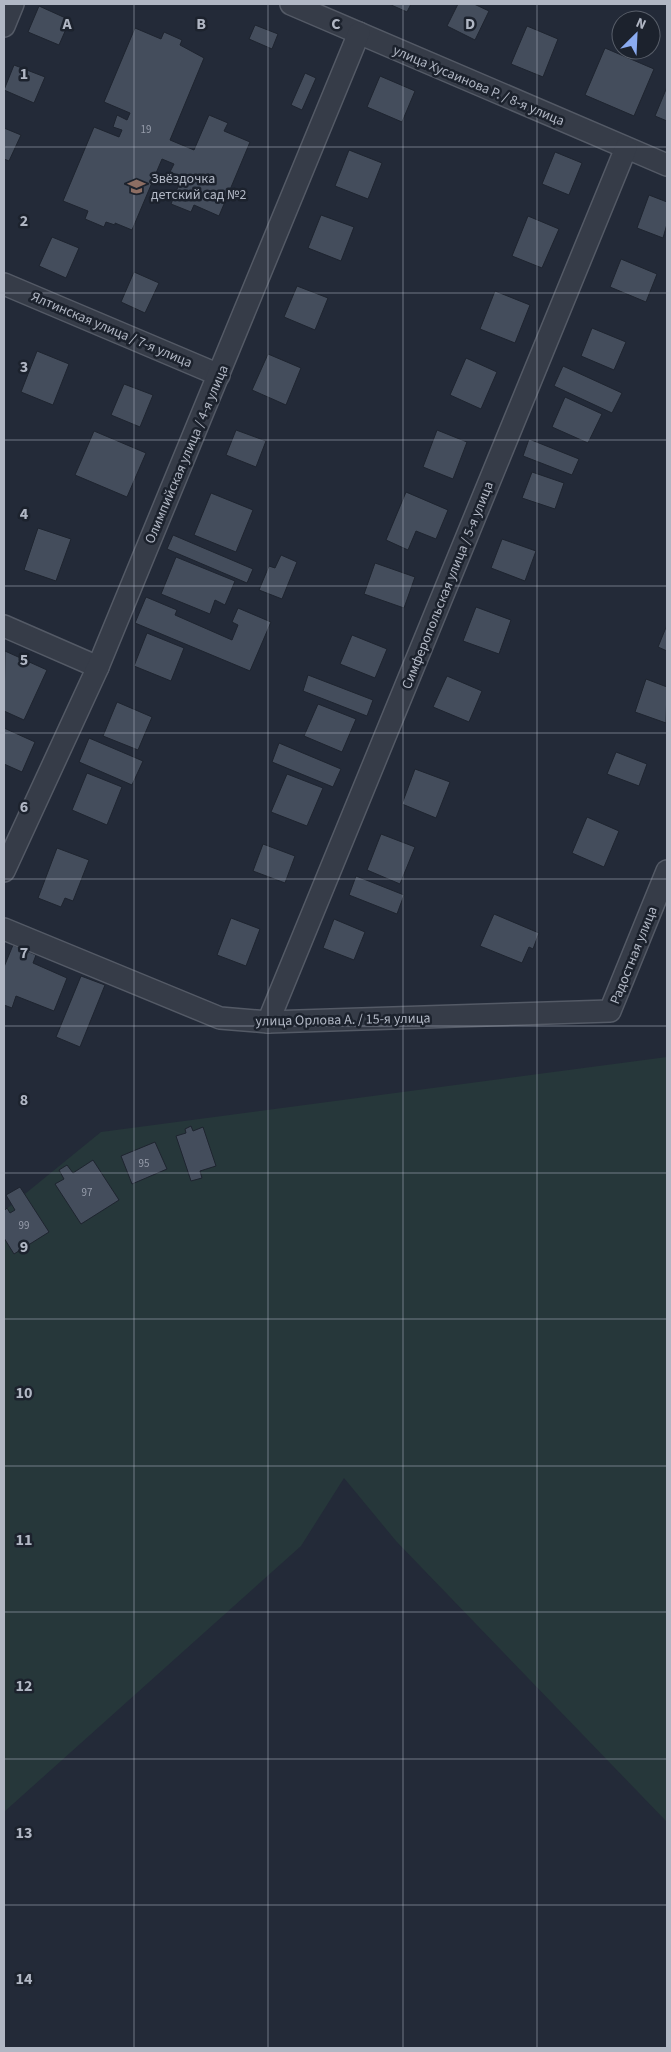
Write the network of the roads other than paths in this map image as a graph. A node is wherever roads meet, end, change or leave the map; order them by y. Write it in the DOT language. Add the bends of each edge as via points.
graph roads {
  1 [pos="13,4"];
  2 [pos="291,4"];
  3 [pos="4,26"];
  4 [pos="359,33"];
  5 [pos="626,148"];
  6 [pos="667,165"];
  7 [pos="4,284"];
  8 [pos="219,375"];
  9 [pos="4,626"];
  10 [pos="98,668"];
  11 [pos="4,871"];
  12 [pos="667,871"];
  13 [pos="4,929"];
  14 [pos="610,1011"];
  15 [pos="268,1022"];
  1 -- 3 [label="street"];
  2 -- 4 [label="street, улица Хусаинова Р. / 8-я улица"];
  4 -- 5 [label="street, улица Хусаинова Р. / 8-я улица"];
  4 -- 8 [label="street, Олимпийская улица / 4-я улица"];
  5 -- 6 [label="street, улица Хусаинова Р. / 8-я улица"];
  5 -- 15 [label="street, Симферопольская улица / 5-я улица"];
  7 -- 8 [label="street, Ялтинская улица / 7-я улица"];
  8 -- 10 [label="street, Олимпийская улица / 4-я улица"];
  9 -- 10 [label="street"];
  10 -- 11 [label="street, Олимпийская улица / 4-я улица"];
  12 -- 14 [label="street, Радостная улица"];
  13 -- 15 [label="street, улица Орлова А. / 15-я улица" via="220,1018"];
  14 -- 15 [label="street, улица Орлова А. / 15-я улица"];
}
